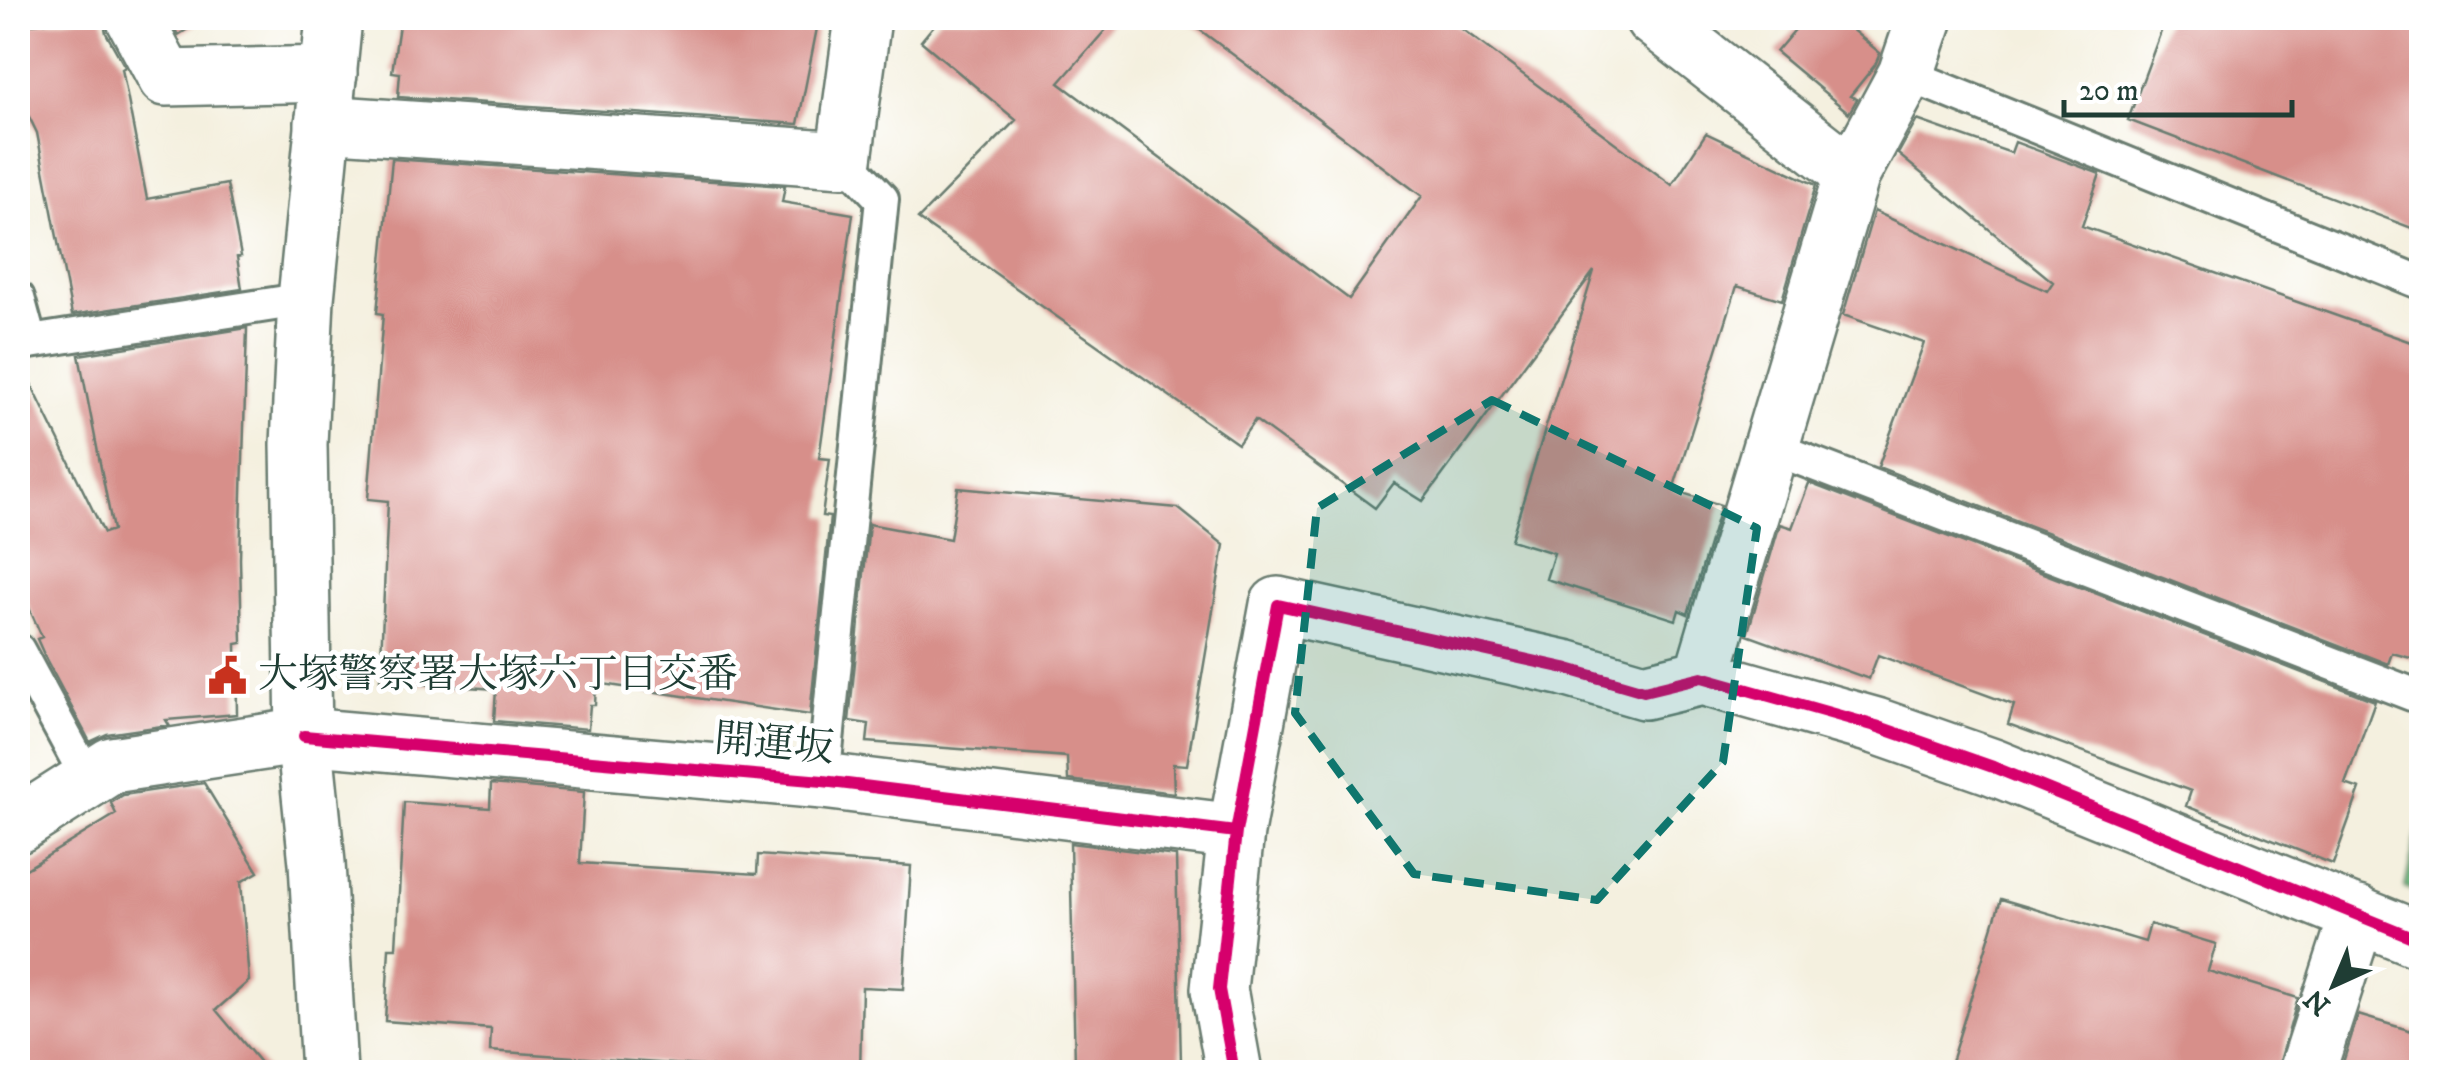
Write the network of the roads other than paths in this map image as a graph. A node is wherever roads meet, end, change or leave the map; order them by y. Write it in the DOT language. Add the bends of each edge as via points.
graph roads {
  1 [pos="134,18"];
  2 [pos="334,18"];
  3 [pos="863,18"];
  4 [pos="1652,18"];
  5 [pos="1925,18"];
  6 [pos="1906,74"];
  7 [pos="326,98"];
  8 [pos="844,160"];
  9 [pos="1852,174"];
  10 [pos="2422,283"];
  11 [pos="18,298"];
  12 [pos="306,299"];
  13 [pos="1770,446"];
  14 [pos="18,650"];
  15 [pos="1702,677"];
  16 [pos="2422,698"];
  17 [pos="304,736"];
  18 [pos="89,780"];
  19 [pos="823,780"];
  20 [pos="18,825"];
  21 [pos="1236,832"];
  22 [pos="2358,914"];
  23 [pos="2422,940"];
  24 [pos="328,1072"];
  25 [pos="1234,1072"];
  26 [pos="2308,1072"];
  1 -- 7 [label="street" via="166,78"];
  2 -- 7 [label="street"];
  3 -- 8 [label="street"];
  4 -- 9 [label="street"];
  5 -- 6 [label="street"];
  6 -- 9 [label="street"];
  6 -- 10 [label="lane"];
  7 -- 8 [label="street"];
  7 -- 12 [label="street"];
  8 -- 19 [label="lane" via="882,199"];
  9 -- 13 [label="street"];
  11 -- 12 [label="lane" via="30,342"];
  12 -- 17 [label="street" via="300,444"];
  13 -- 15 [label="street"];
  13 -- 16 [label="lane"];
  14 -- 18 [label="lane"];
  15 -- 21 [label="street" via="1644,691 1278,605"];
  15 -- 22 [label="street" via="1993,767"];
  17 -- 18 [label="street, 開運坂" via="112,765"];
  17 -- 19 [label="street, 開運坂"];
  17 -- 24 [label="street"];
  18 -- 20 [label="street, 開運坂"];
  19 -- 21 [label="street, 開運坂"];
  21 -- 25 [label="street" via="1219,990"];
  22 -- 23 [label="street"];
  22 -- 26 [label="street"];
}
